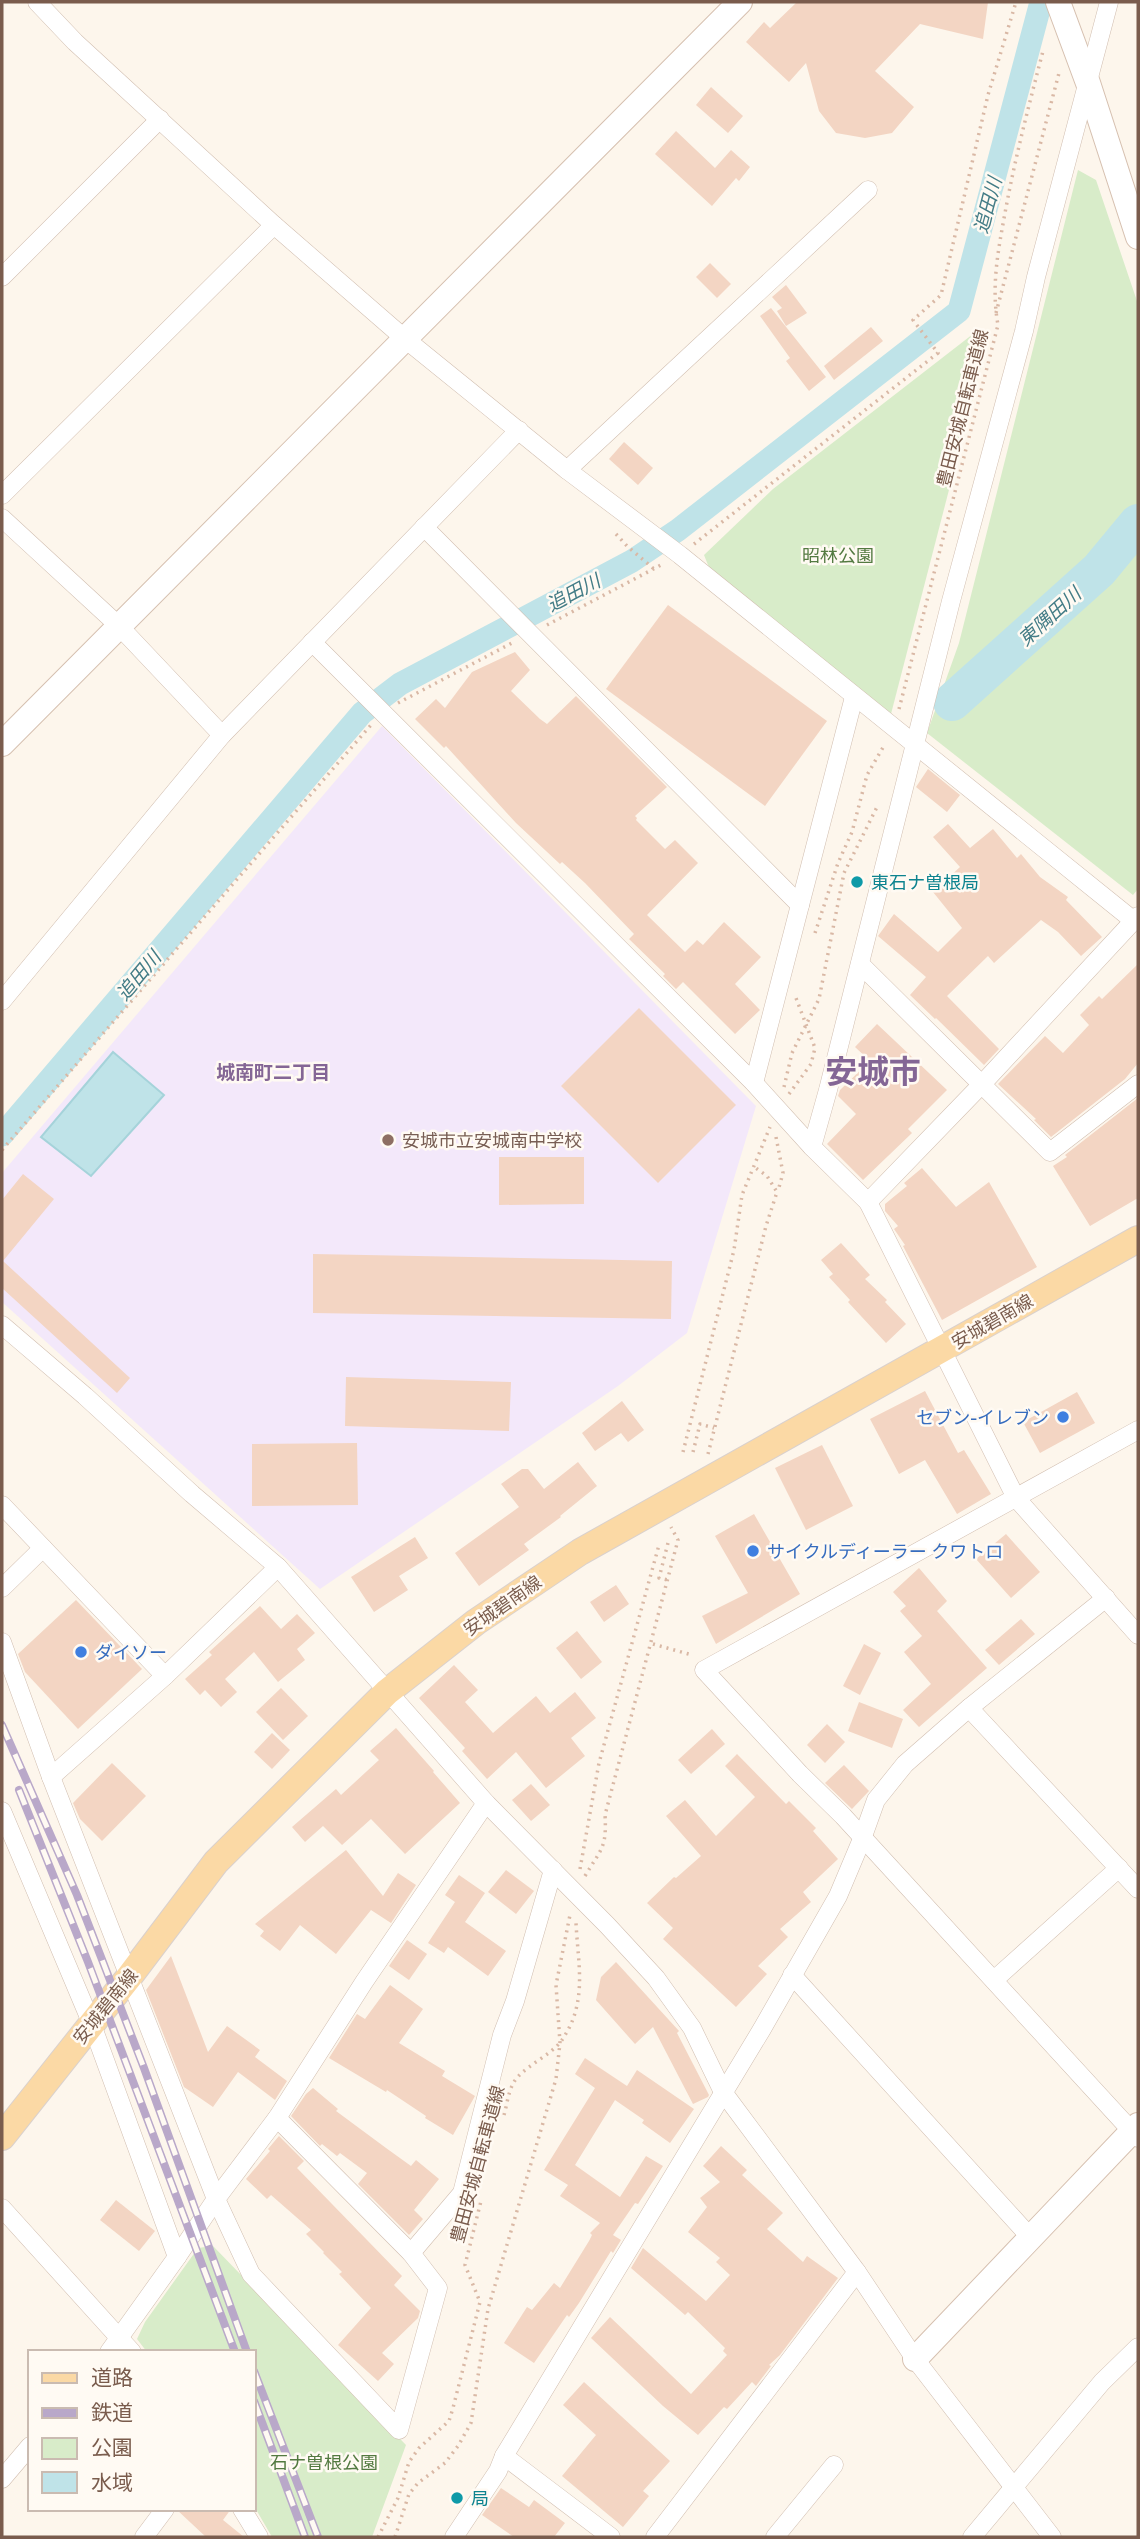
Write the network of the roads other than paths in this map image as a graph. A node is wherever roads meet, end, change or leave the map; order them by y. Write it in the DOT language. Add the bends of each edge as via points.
graph roads {
  1 [pos="37,2"];
  2 [pos="740,2"];
  3 [pos="1109,2"];
  4 [pos="1059,5"];
  5 [pos="1088,83"];
  6 [pos="160,119"];
  7 [pos="868,190"];
  8 [pos="274,225"];
  9 [pos="1138,237"];
  10 [pos="2,278"];
  11 [pos="404,338"];
  12 [pos="519,430"];
  13 [pos="567,470"];
  14 [pos="2,495"];
  15 [pos="2,518"];
  16 [pos="424,527"];
  17 [pos="118,625"];
  18 [pos="313,642"];
  19 [pos="854,696"];
  20 [pos="222,735"];
  21 [pos="915,743"];
  22 [pos="2,744"];
  23 [pos="800,905"];
  24 [pos="1136,918"];
  25 [pos="860,964"];
  26 [pos="2,1001"];
  27 [pos="754,1083"];
  28 [pos="983,1083"];
  29 [pos="1138,1084"];
  30 [pos="812,1147"];
  31 [pos="868,1202"];
  32 [pos="1138,1239"];
  33 [pos="2,1325"];
  34 [pos="943,1349"];
  35 [pos="1138,1430"];
  36 [pos="1016,1498"];
  37 [pos="2,1505"];
  38 [pos="43,1548"];
  39 [pos="278,1567"];
  40 [pos="2,1588"];
  41 [pos="1106,1598"];
  42 [pos="1138,1635"];
  43 [pos="2,1642"];
  44 [pos="165,1676"];
  45 [pos="387,1692"];
  46 [pos="970,1708"];
  47 [pos="51,1777"];
  48 [pos="486,1803"];
  49 [pos="2,1811"];
  50 [pos="862,1839"];
  51 [pos="14,1843"];
  52 [pos="2,1860"];
  53 [pos="1119,1868"];
  54 [pos="552,1870"];
  55 [pos="1138,1889"];
  56 [pos="792,1975"];
  57 [pos="129,1977"];
  58 [pos="994,1980"];
  59 [pos="92,2022"];
  60 [pos="723,2092"];
  61 [pos="277,2118"];
  62 [pos="1136,2132"];
  63 [pos="2,2137"];
  64 [pos="216,2199"];
  65 [pos="2,2208"];
  66 [pos="1031,2238"];
  67 [pos="411,2253"];
  68 [pos="177,2257"];
  69 [pos="857,2272"];
  70 [pos="121,2337"];
  71 [pos="1138,2347"];
  72 [pos="110,2350"];
  73 [pos="131,2350"];
  74 [pos="915,2359"];
  75 [pos="28,2448"];
  76 [pos="504,2456"];
  77 [pos="834,2465"];
  78 [pos="2,2479"];
  79 [pos="1012,2487"];
  80 [pos="164,2511"];
  81 [pos="243,2511"];
  82 [pos="144,2537"];
  83 [pos="259,2537"];
  84 [pos="454,2537"];
  85 [pos="611,2537"];
  86 [pos="655,2537"];
  87 [pos="775,2537"];
  88 [pos="972,2537"];
  89 [pos="1052,2537"];
  1 -- 6 [label="street" via="75,43"];
  2 -- 11 [label="street"];
  3 -- 5 [label="street"];
  4 -- 5 [label="street"];
  5 -- 9 [label="street"];
  5 -- 21 [label="street"];
  6 -- 8 [label="street"];
  6 -- 10 [label="street"];
  7 -- 13 [label="street"];
  8 -- 11 [label="street"];
  8 -- 14 [label="street"];
  11 -- 12 [label="street"];
  11 -- 17 [label="street"];
  12 -- 13 [label="street"];
  12 -- 16 [label="street"];
  13 -- 19 [label="street"];
  15 -- 17 [label="street"];
  16 -- 18 [label="street"];
  16 -- 23 [label="street"];
  17 -- 20 [label="street"];
  17 -- 22 [label="street"];
  18 -- 20 [label="street"];
  18 -- 27 [label="street"];
  19 -- 21 [label="street"];
  19 -- 23 [label="street"];
  20 -- 26 [label="street"];
  21 -- 24 [label="street"];
  21 -- 25 [label="street"];
  23 -- 27 [label="street"];
  24 -- 28 [label="street"];
  25 -- 28 [label="street"];
  25 -- 30 [label="street"];
  27 -- 30 [label="street"];
  28 -- 29 [label="street" via="1050,1152"];
  28 -- 31 [label="street"];
  30 -- 31 [label="street"];
  31 -- 34 [label="street"];
  32 -- 34 [label="main road, 安城碧南線"];
  33 -- 39 [label="street"];
  34 -- 36 [label="street"];
  34 -- 45 [label="main road, 安城碧南線" via="570,1559 476,1622"];
  35 -- 36 [label="street"];
  36 -- 41 [label="street"];
  36 -- 50 [label="street" via="704,1670"];
  37 -- 38 [label="street"];
  38 -- 40 [label="street"];
  38 -- 44 [label="street"];
  39 -- 44 [label="street"];
  39 -- 45 [label="street"];
  41 -- 42 [label="street"];
  41 -- 46 [label="street"];
  43 -- 47 [label="street"];
  44 -- 47 [label="street"];
  45 -- 48 [label="street"];
  45 -- 57 [label="main road, 安城碧南線" via="216,1862"];
  46 -- 50 [label="street" via="898,1773 876,1800"];
  46 -- 53 [label="street"];
  47 -- 57 [label="street"];
  48 -- 54 [label="street"];
  48 -- 61 [label="street"];
  49 -- 51 [label="street"];
  50 -- 56 [label="street" via="838,1896"];
  50 -- 58 [label="street"];
  51 -- 52 [label="street"];
  51 -- 59 [label="street"];
  53 -- 55 [label="street"];
  53 -- 58 [label="street"];
  54 -- 60 [label="street" via="656,1978 692,2028"];
  54 -- 67 [label="street" via="502,2035 462,2193"];
  56 -- 60 [label="street"];
  56 -- 66 [label="street"];
  57 -- 59 [label="main road, 安城碧南線"];
  57 -- 64 [label="street"];
  58 -- 62 [label="street"];
  59 -- 63 [label="main road, 安城碧南線"];
  59 -- 68 [label="street"];
  60 -- 69 [label="street"];
  60 -- 76 [label="street"];
  61 -- 64 [label="street"];
  61 -- 67 [label="street"];
  62 -- 66 [label="street"];
  64 -- 67 [label="street" via="251,2274 399,2430 439,2288"];
  64 -- 68 [label="street"];
  65 -- 70 [label="street"];
  66 -- 74 [label="street"];
  68 -- 70 [label="street"];
  69 -- 74 [label="street"];
  69 -- 86 [label="street"];
  70 -- 72 [label="street"];
  70 -- 73 [label="street"];
  71 -- 79 [label="street"];
  74 -- 79 [label="street"];
  75 -- 78 [label="street"];
  76 -- 84 [label="street"];
  76 -- 85 [label="street"];
  77 -- 87 [label="street"];
  79 -- 88 [label="street"];
  79 -- 89 [label="street"];
  80 -- 82 [label="street"];
  81 -- 83 [label="street"];
}
